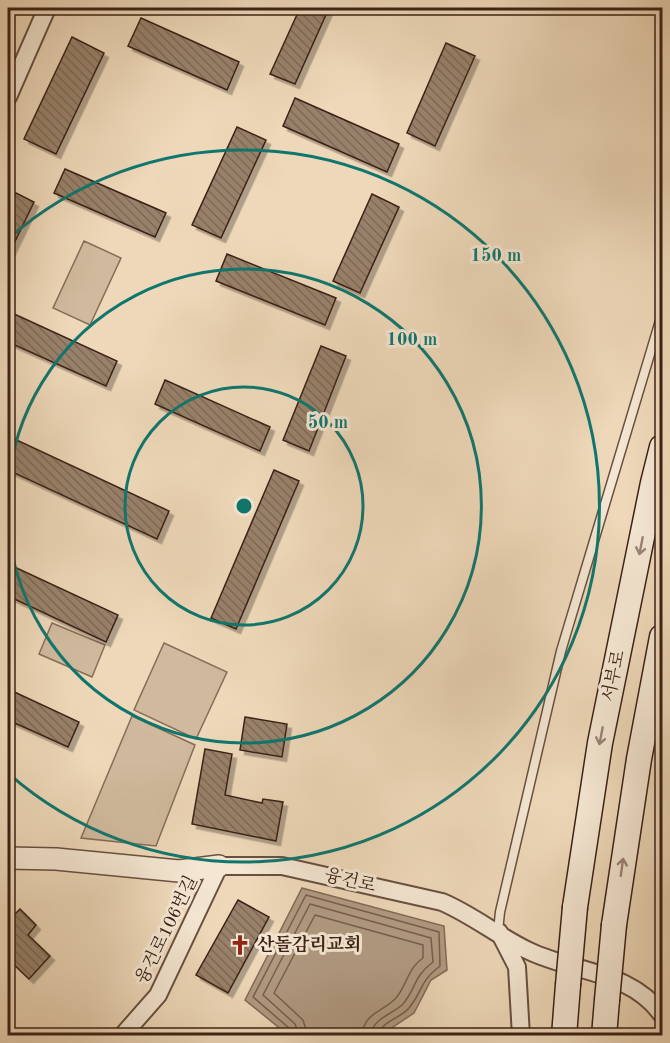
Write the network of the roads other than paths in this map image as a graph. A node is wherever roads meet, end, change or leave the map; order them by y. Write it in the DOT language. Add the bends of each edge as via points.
graph roads {
  1 [pos="47,8"];
  2 [pos="8,97"];
  3 [pos="663,314"];
  4 [pos="663,447"];
  5 [pos="663,637"];
  6 [pos="8,858"];
  7 [pos="219,866"];
  8 [pos="498,931"];
  9 [pos="663,1015"];
  10 [pos="122,1035"];
  11 [pos="521,1035"];
  12 [pos="564,1035"];
  13 [pos="604,1035"];
  1 -- 2 [label="street"];
  3 -- 8 [label="lane" via="561,651"];
  4 -- 12 [label="main road, 서부로, one-way, bridge" via="652,483 600,743 575,907"];
  13 -- 5 [label="main road, one-way, bridge" via="614,925 639,759"];
  6 -- 7 [label="street, 융건로" via="179,871"];
  7 -- 8 [label="street, 융건로" via="282,866 442,902"];
  7 -- 10 [label="street, 융건로106번길" via="158,995"];
  8 -- 9 [label="street, 융건로" via="529,951 631,986 651,999"];
  8 -- 11 [label="street" via="517,967"];
}
